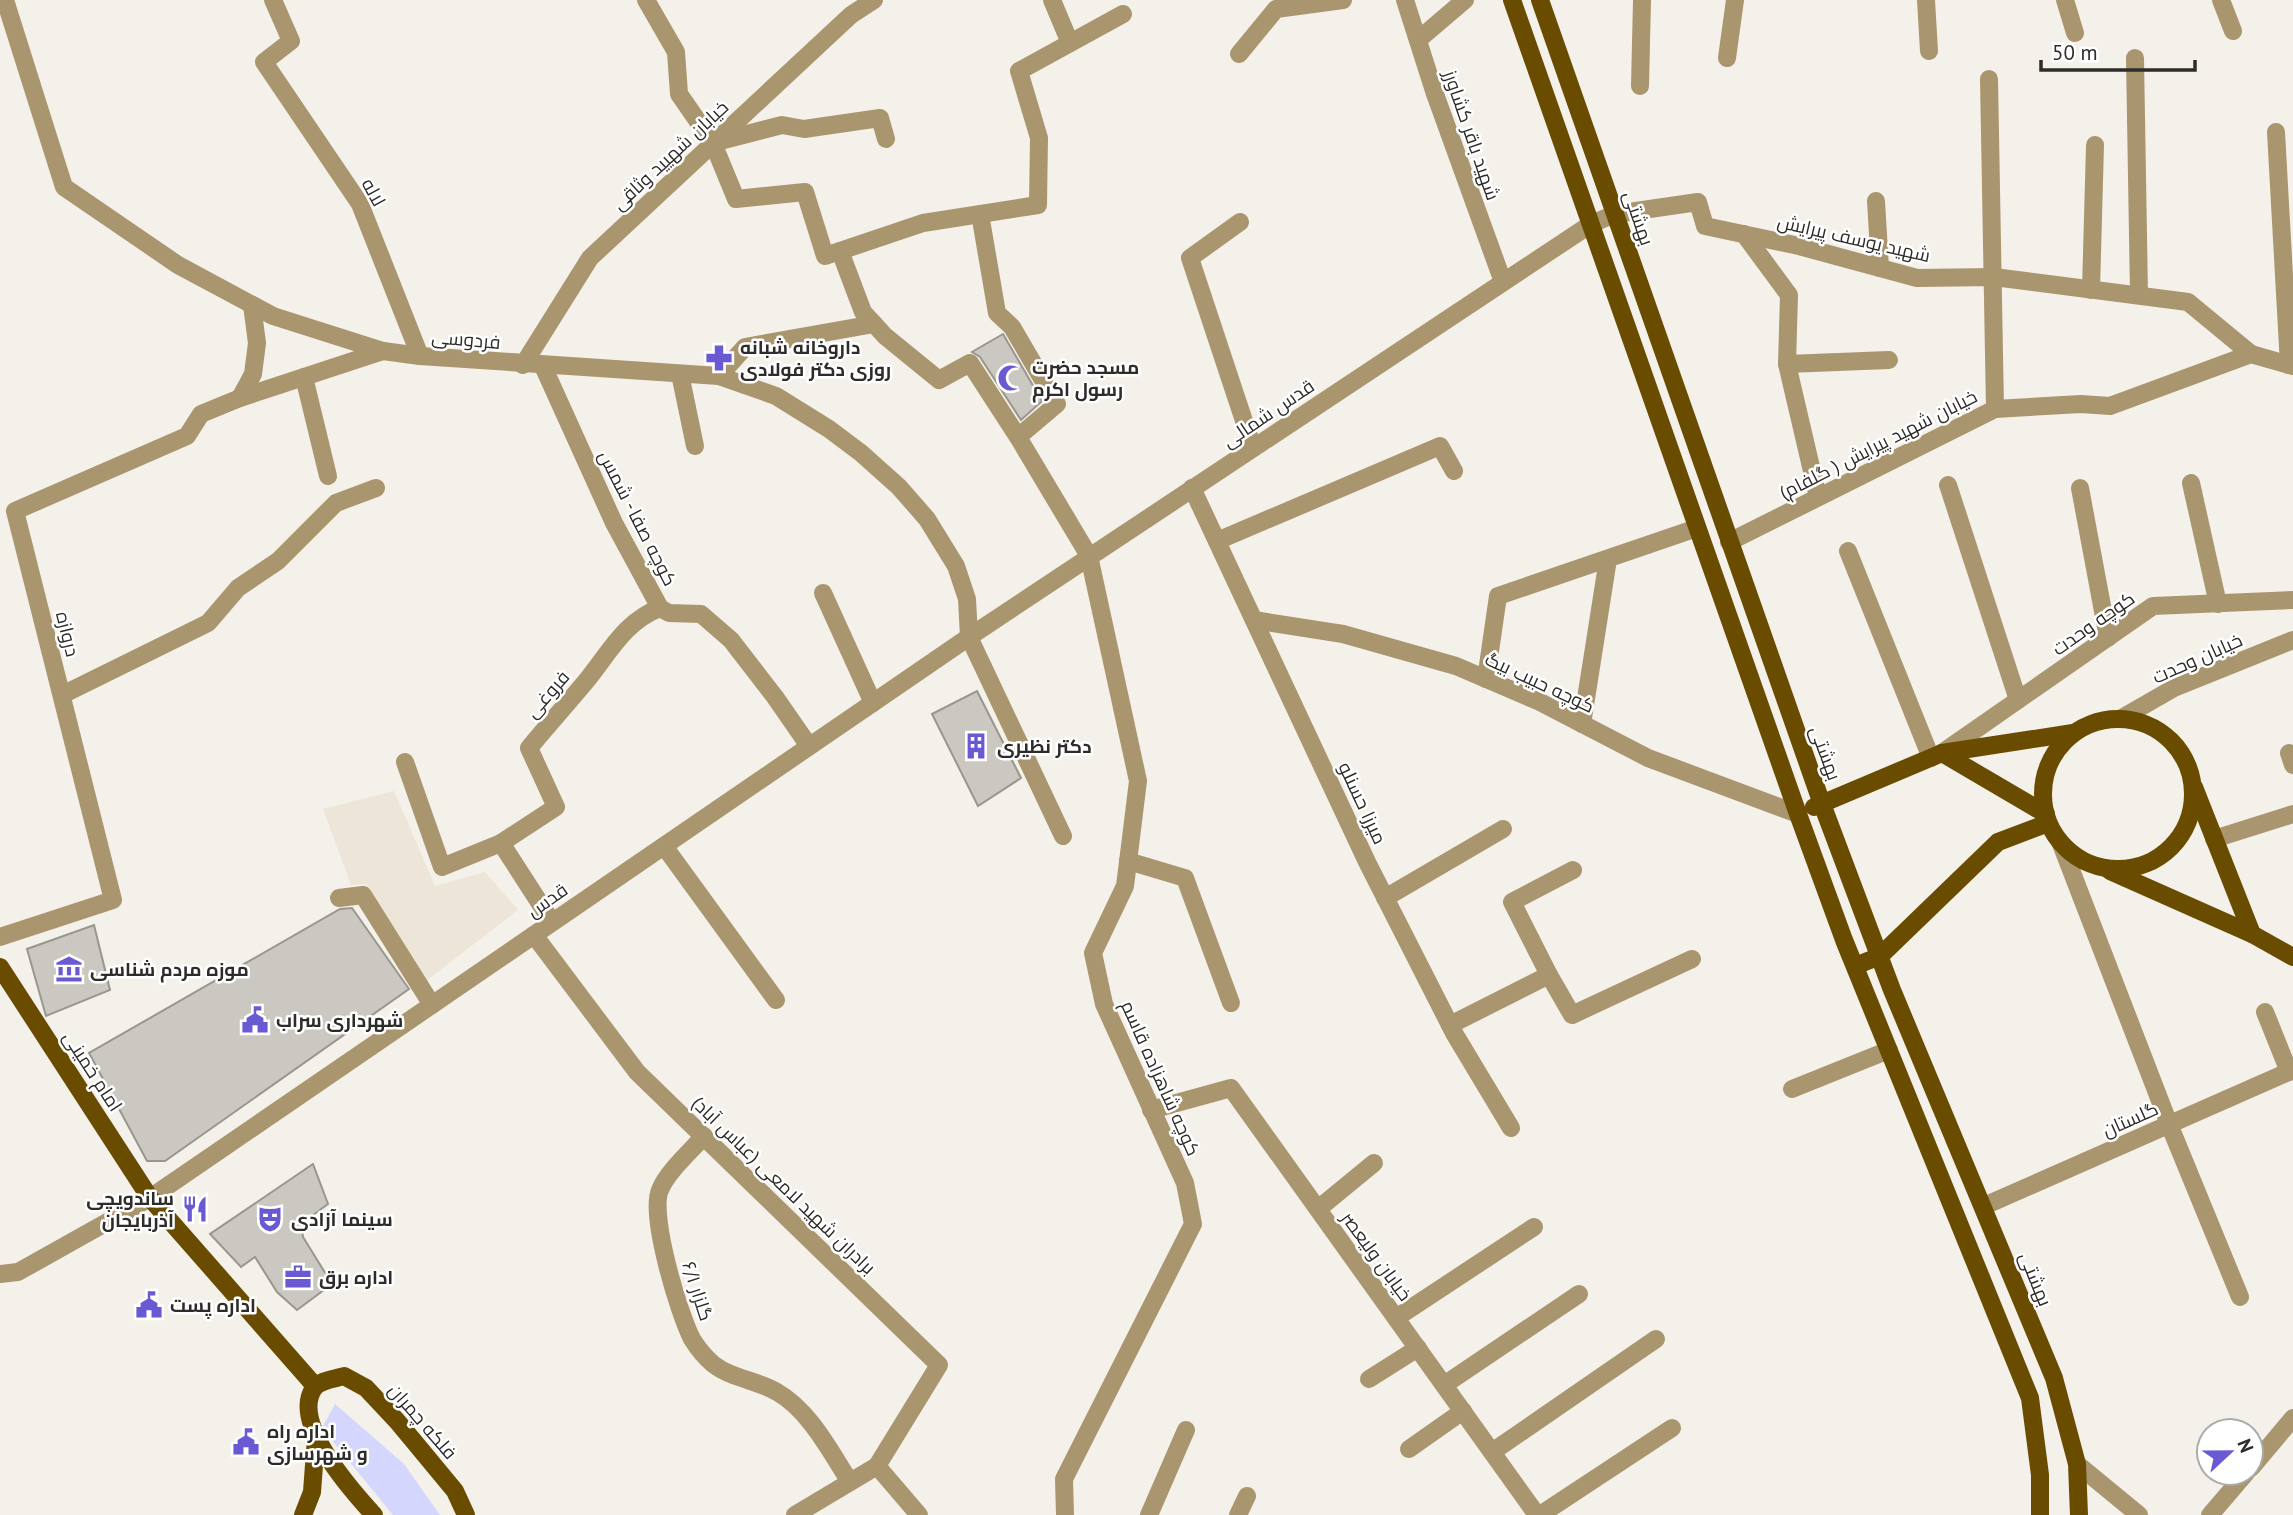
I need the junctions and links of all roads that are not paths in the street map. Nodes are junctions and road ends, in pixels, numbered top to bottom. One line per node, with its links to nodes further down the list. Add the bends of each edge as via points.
1 (5, 0): 43 (street, فردوسی, via 64,187 178,265)
2 (273, 0): 47 (street, لاله, via 291,41 264,62 360,204)
3 (646, 0): 29 (street, via 676,52 679,94)
4 (874, 0): 29 (street, خیابان شهیید وثاقی, via 851,15)
5 (1052, 0): 20 (street)
6 (1343, 0): 22 (street, via 1276,9)
7 (1405, 0): 19 (street, شهید باقر کشاورز)
8 (1465, 0): 19 (street)
9 (1512, 0): 35 (main road)
10 (1540, 0): 33 (main road, بهشتی)
11 (1642, 0): 26 (street)
12 (1735, 0): 23 (street)
13 (1926, 0): 21 (street)
14 (2065, 0): 18 (street)
15 (2221, 0): 17 (street)
16 (1124, 14): 20 (street)
17 (2233, 31)
18 (2075, 33)
19 (1418, 40): 40 (street, شهید باقر کشاورز)
20 (1070, 43): 32 (street, via 1019,71 1039,138 1038,205)
21 (1930, 51)
22 (1239, 54)
23 (1727, 58)
24 (2135, 58): 42 (street)
25 (1989, 79): 39 (street)
26 (1640, 86)
27 (2276, 132): 51 (street)
28 (886, 139): 29 (street, via 880,118 804,129 782,125)
29 (713, 143): 37 (street, via 736,199 805,192 825,256); 50 (street, خیابان شهیید وثاقی, via 590,258)
30 (2095, 145): 41 (street)
31 (1876, 201): 38 (street)
32 (980, 214): 37 (street, via 923,223); 58 (street, via 997,313 1013,327 1057,404)
33 (1615, 214): 35 (street, قدس شمالی); 36 (street, شهید یوسف پیرایش, via 1698,202 1705,226); 71 (main road, بهشتی)
34 (1240, 222): 60 (street, via 1190,258)
35 (1591, 224): 40 (street, قدس شمالی); 69 (main road)
36 (1744, 234): 38 (street, شهید یوسف پیرایش); 49 (street, via 1789,295)
37 (840, 251): 44 (street, via 863,312)
38 (1880, 268): 39 (street, شهید یوسف پیرایش, via 1917,278)
39 (1994, 277): 41 (street, شهید یوسف پیرایش); 57 (street)
40 (1503, 282): 60 (street, قدس شمالی)
41 (2091, 289): 42 (street, شهید یوسف پیرایش)
42 (2139, 295): 46 (street, شهید یوسف پیرایش, via 2188,302)
43 (252, 305): 45 (street, فردوسی); 56 (street, via 257,343 253,374)
44 (874, 324): 54 (street, via 745,347); 58 (street, کوچه شاهزاده قاسم, via 939,380 970,363)
45 (383, 351): 47 (street, فردوسی); 55 (street, دروازه)
46 (2251, 354): 51 (street); 57 (street, خیابان شهید پیرایش ( گلفام), via 2110,405)
47 (420, 356): 50 (street, فردوسی)
48 (1888, 360): 49 (street)
49 (1787, 364): 68 (street)
50 (523, 365): 52 (street, فردوسی)
51 (2291, 365)
52 (543, 366): 53 (street, فردوسی); 78 (street, کوچه صفا - شمس, via 614,523)
53 (680, 374): 54 (street, فردوسی); 59 (street)
54 (719, 376): 80 (street, فردوسی, via 776,396 829,429 899,487 927,519 956,566 967,599)
55 (304, 377): 56 (street, دروازه); 62 (street)
56 (240, 398): 84 (street, دروازه, via 201,414 187,436 15,511)
57 (1995, 409): 68 (street, خیابان شهید پیرایش ( گلفام))
58 (1018, 437): 73 (street, کوچه شاهزاده قاسم)
59 (695, 446)
60 (1253, 448): 66 (street, قدس شمالی)
61 (1454, 471): 70 (street, via 1440,446)
62 (328, 476)
63 (2192, 482): 77 (street)
64 (1948, 485): 85 (street)
65 (376, 488): 84 (street, via 336,503 278,561 238,588 208,623)
66 (1192, 488): 70 (street, میرزا حسنلو); 73 (street, قدس شمالی)
67 (2080, 488): 81 (street)
68 (1818, 497): 71 (street, خیابان شهید پیرایش ( گلفام))
69 (1697, 528): 74 (street); 95 (main road)
70 (1217, 541): 79 (street, میرزا حسنلو)
71 (1729, 542): 94 (main road, بهشتی)
72 (1848, 551): 91 (street)
73 (1089, 556): 80 (street, قدس شمالی); 104 (street, کوچه شاهزاده قاسم, via 1138,781)
74 (1608, 559): 83 (street, via 1498,596); 88 (street)
75 (823, 593): 86 (street)
76 (2293, 600): 77 (street, کوچه وحدت)
77 (2218, 604): 81 (street, کوچه وحدت, via 2153,606)
78 (660, 608): 90 (street, کوچه صفا - شمس, via 669,613 701,614 731,640); 101 (street, فروغی, via 642,615 612,646 528,748 556,807)
79 (1254, 620): 83 (street, کوچه حبیب بیگ, via 1343,634); 108 (street, میرزا حسنلو)
80 (968, 637): 86 (street, قدس); 99 (street)
81 (2108, 638): 85 (street, کوچه وحدت)
82 (2293, 640): 87 (street, خیابان وحدت, via 2174,688)
83 (1486, 679): 88 (street, کوچه حبیب بیگ)
84 (62, 695): 112 (street, دروازه, via 113,900)
85 (2018, 700): 91 (street, کوچه وحدت)
86 (873, 703): 90 (street, قدس)
87 (2120, 719): 89 (main road, via 2096,722); 93 (main road, via 2144,724 2166,737 2182,755)
88 (1583, 724): 95 (street, کوچه حبیب بیگ, via 1648,758)
89 (2073, 733): 91 (main road); 97 (main road, via 2056,751 2045,774)
90 (809, 746): 103 (street, قدس)
91 (1936, 756): 94 (main road); 97 (main road)
92 (405, 762): 101 (street, فروغی, via 442,867)
93 (2191, 778): 100 (main road); 105 (main road, via 2192,803 2186,827 2172,847 2129,869)
94 (1822, 804): 95 (main road); 113 (main road, بهشتی)
95 (1798, 814): 116 (main road)
96 (2293, 814): 100 (street)
97 (2047, 818): 102 (main road); 113 (main road, via 1998,842)
98 (1503, 829): 108 (street)
99 (1063, 836)
100 (2214, 839): 110 (main road)
101 (501, 843): 109 (street)
102 (2061, 844): 105 (main road, via 2080,860); 128 (street)
103 (664, 846): 109 (street, قدس); 119 (street)
104 (1128, 861): 120 (street, via 1185,878); 127 (street, کوچه شاهزاده قاسم, via 1125,886 1093,953 1104,1004)
105 (2104, 869): 110 (main road)
106 (1573, 870): 118 (street, via 1512,902)
107 (339, 898): 121 (street, via 363,895)
108 (1385, 898): 123 (street, میرزا حسنلو)
109 (552, 922): 111 (street, قدس)
110 (2252, 934): 114 (main road)
111 (534, 935): 121 (street, قدس); 130 (street, برادران شهید لامعی (عباس آباد), via 637,1072)
112 (0, 937)
113 (1880, 956): 116 (main road); 133 (main road, بهشتی)
114 (2293, 957)
115 (1692, 959): 118 (street, via 1572,1015)
116 (1855, 966): 124 (main road)
117 (0, 967): 132 (main road, امام خمینی)
118 (1549, 975): 123 (street)
119 (776, 1000)
120 (1231, 1003)
121 (432, 1005): 132 (street, قدس)
122 (2265, 1012): 125 (street)
123 (1450, 1025): 129 (street, میرزا حسنلو)
124 (1889, 1050): 126 (street); 169 (main road, via 2030,1398)
125 (2291, 1071): 128 (street, گلستان)
126 (1792, 1089)
127 (1151, 1110): 134 (street, خیابان ولیعصر, via 1231,1088); 165 (street, کوچه شاهزاده قاسم, via 1185,1183 1193,1224 1064,1479)
128 (2169, 1124): 133 (street, گلستان); 138 (street)
129 (1511, 1128)
130 (704, 1136): 154 (street, برادران شهید لامعی (عباس آباد), via 939,1365); 155 (street, گلزار ۶/۱, via 664,1182 656,1203 667,1269 693,1340 713,1364 793,1402)
131 (1374, 1163): 134 (street)
132 (150, 1198): 136 (street, قدس, via 18,1272); 144 (main road, امام خمینی)
133 (1984, 1206): 153 (main road, بهشتی, via 2054,1378)
134 (1318, 1209): 139 (street, خیابان ولیعصر)
135 (1534, 1227): 139 (street)
136 (0, 1274)
137 (1579, 1294): 143 (street)
138 (2241, 1297)
139 (1396, 1318): 141 (street, خیابان ولیعصر)
140 (1656, 1339): 151 (street)
141 (1418, 1349): 142 (street); 143 (street, خیابان ولیعصر)
142 (1369, 1380)
143 (1444, 1385): 145 (street, خیابان ولیعصر)
144 (315, 1386): 149 (main road, via 309,1399); 157 (main road, فلکه چمران, via 344,1376 366,1388)
145 (1463, 1410): 150 (street); 151 (street, خیابان ولیعصر)
146 (2293, 1419): 152 (street)
147 (1672, 1428): 168 (street)
148 (1186, 1430): 166 (street)
149 (316, 1438): 159 (main road, via 312,1492); 160 (main road)
150 (1409, 1449)
151 (1492, 1452): 168 (street, خیابان ولیعصر)
152 (2265, 1452)
153 (2077, 1464): 170 (main road, بهشتی); 171 (street)
154 (877, 1466): 155 (street); 164 (street)
155 (850, 1482): 163 (street)
156 (2234, 1487): 172 (street)
157 (455, 1491): 161 (main road, فلکه چمران); 162 (main road)
158 (1247, 1496): 167 (street)
159 (303, 1515)
160 (374, 1515)
161 (466, 1515)
162 (473, 1515)
163 (795, 1515)
164 (919, 1515)
165 (1065, 1515)
166 (1149, 1515)
167 (1238, 1515)
168 (1539, 1515)
169 (2040, 1515)
170 (2079, 1515)
171 (2139, 1515)
172 (2210, 1515)

